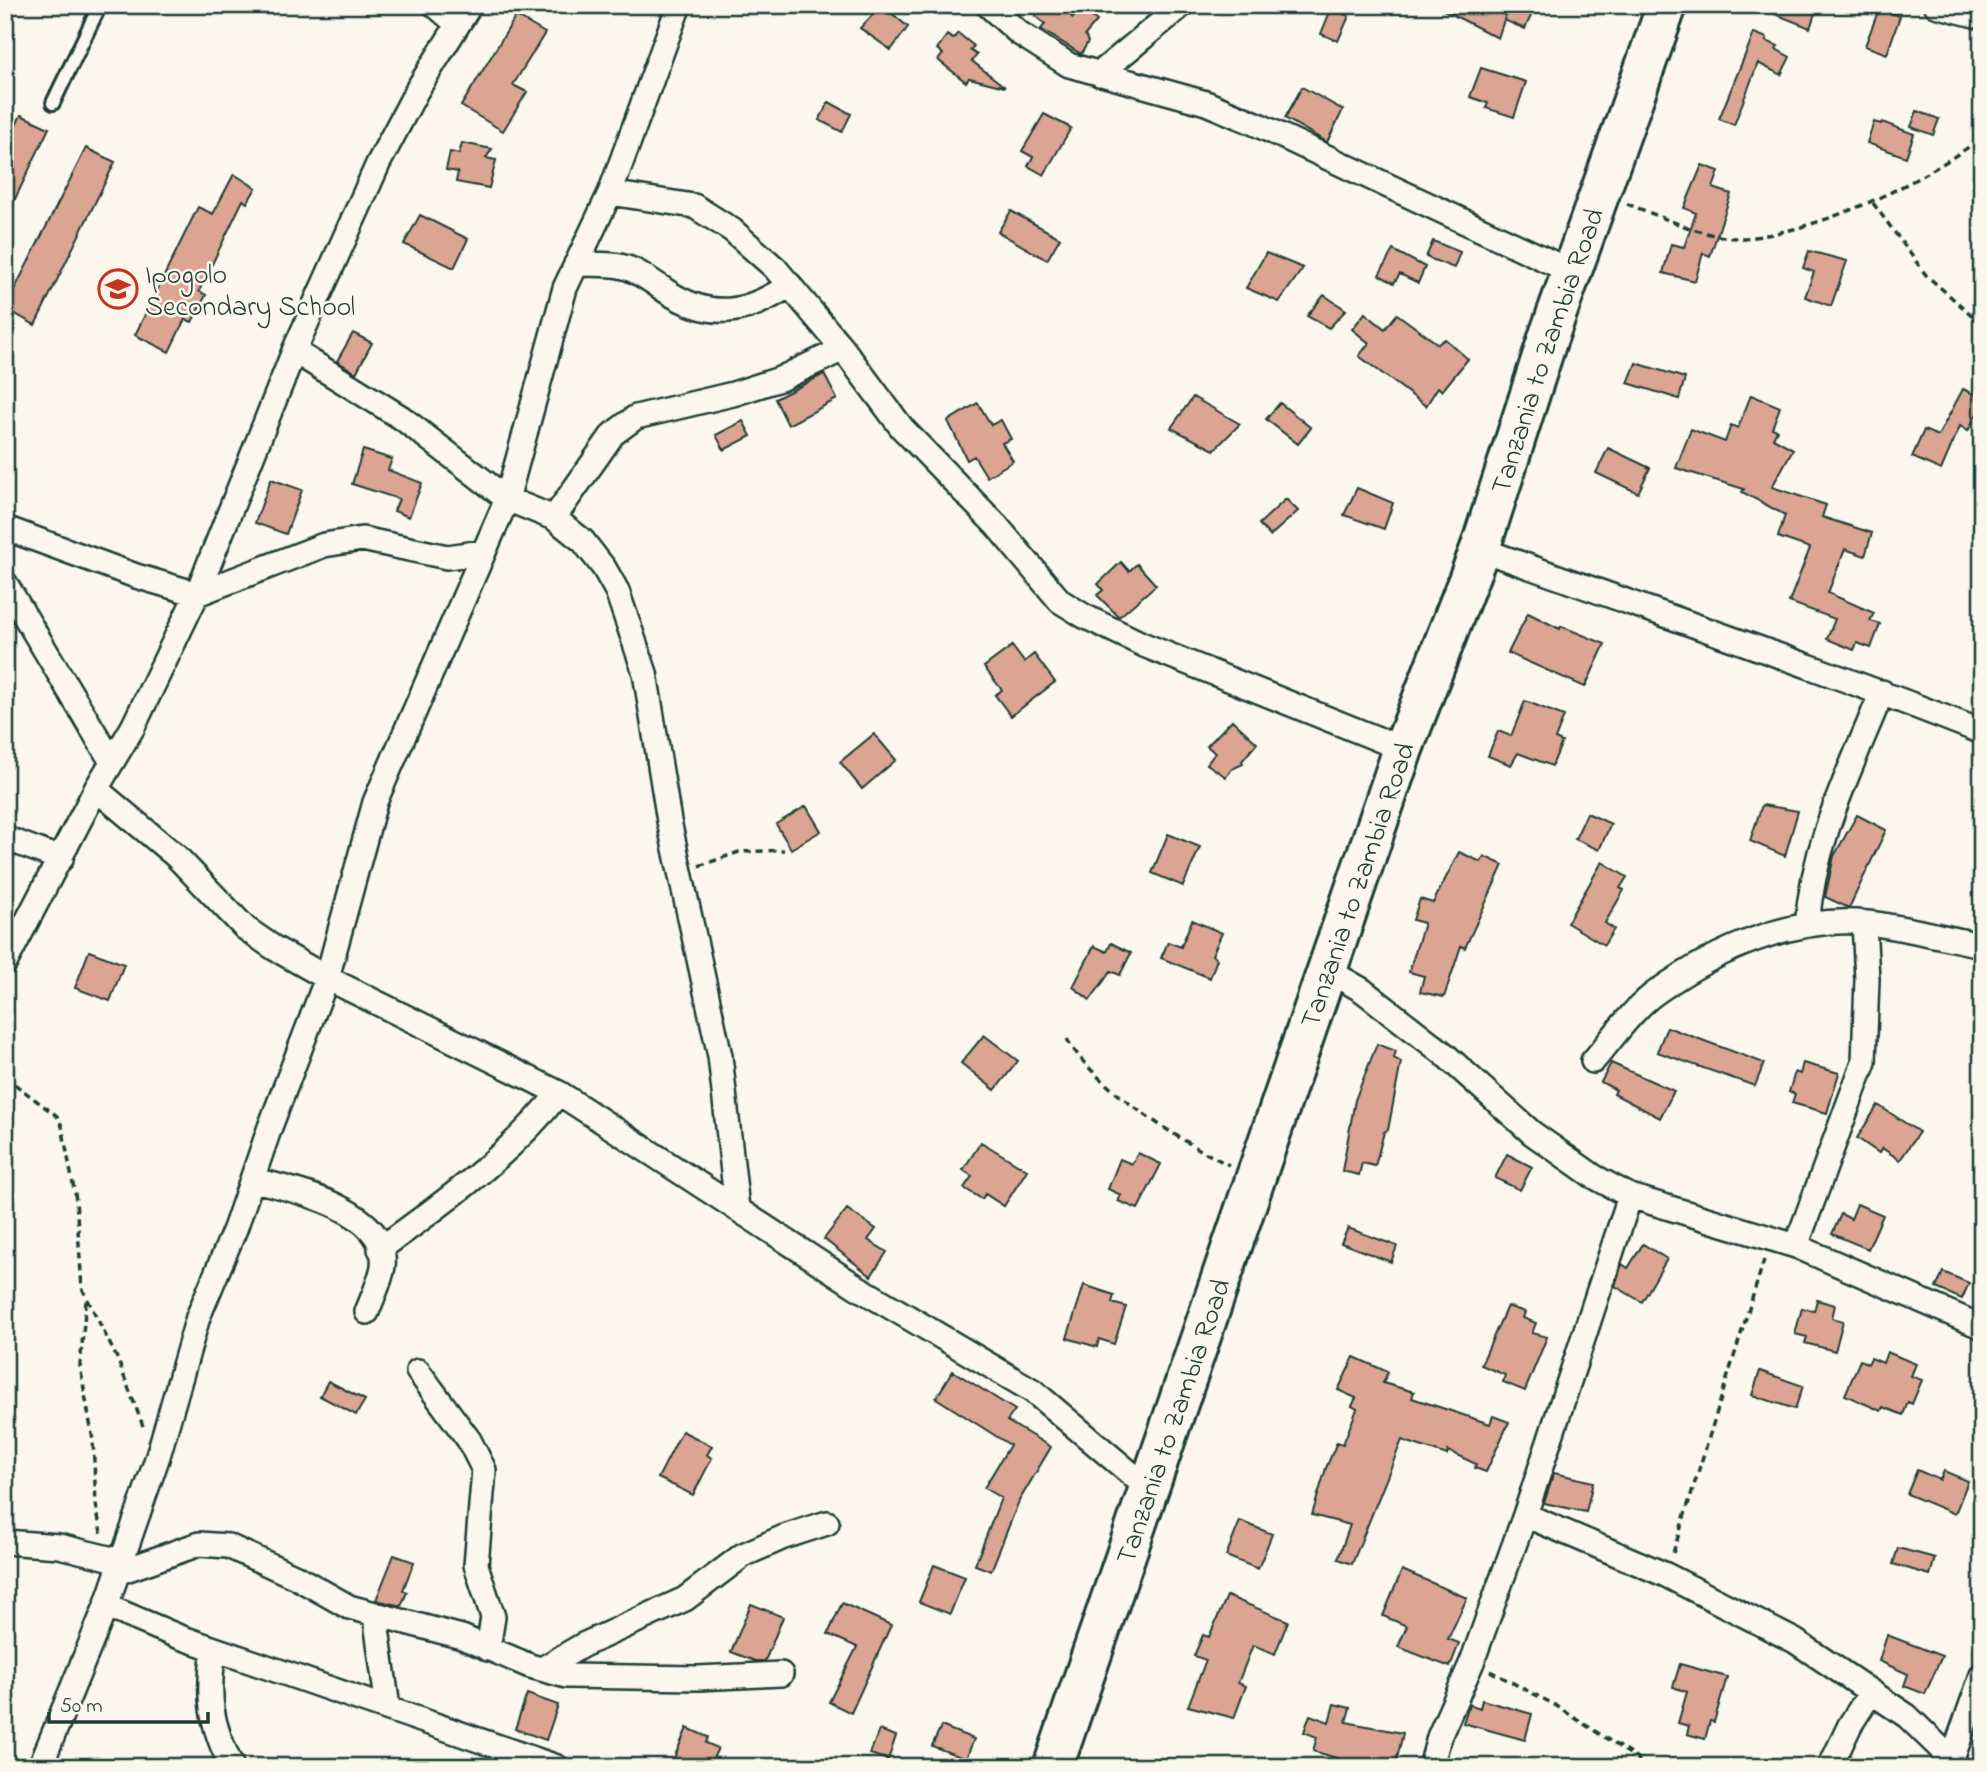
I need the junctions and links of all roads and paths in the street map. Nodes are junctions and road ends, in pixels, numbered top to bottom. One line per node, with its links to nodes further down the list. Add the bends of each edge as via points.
1 (100, 5): 11 (lane)
2 (435, 5): 8 (street)
3 (679, 5): 13 (street)
4 (988, 5): 10 (street, via 1019,33 1069,65)
5 (1182, 5): 10 (street)
6 (1667, 5): 14 (highway, Tanzania to Zambia Road)
7 (1936, 5): 9 (street)
8 (464, 15): 21 (street, via 378,164)
9 (1982, 17)
10 (1099, 74): 17 (street, via 1206,103 1254,123)
11 (53, 103)
12 (1982, 138): 15 (path)
13 (610, 193): 16 (street); 18 (street, via 694,206 732,230)
14 (1599, 194): 15 (path, via 1735,238 1774,234); 17 (highway, Tanzania to Zambia Road)
15 (1872, 203): 19 (path, via 1926,275)
16 (576, 264): 18 (street, via 624,267 694,308 711,311 766,300); 22 (street, via 543,361)
17 (1572, 272): 25 (highway, Tanzania to Zambia Road)
18 (790, 285): 20 (street)
19 (1982, 324)
20 (844, 349): 23 (street, via 780,379 636,417 613,435); 31 (street, via 902,428 997,526 1060,601 1144,645)
21 (294, 351): 22 (street, via 402,418); 28 (street)
22 (507, 499): 23 (street); 26 (street)
23 (554, 518): 37 (street, via 583,541 623,604 645,673)
24 (5, 528): 28 (street)
25 (1480, 549): 29 (street); 31 (highway, Tanzania to Zambia Road)
26 (483, 552): 28 (street, via 447,557 362,539 324,545); 43 (street, via 375,802)
27 (5, 583): 32 (street)
28 (197, 594): 32 (street)
29 (1882, 692): 30 (street); 39 (street, via 1826,828 1813,871)
30 (1982, 732)
31 (1404, 749): 42 (highway, Tanzania to Zambia Road)
32 (112, 762): 33 (street)
33 (96, 789): 36 (street); 43 (street, via 177,857 245,928)
34 (5, 838): 36 (street)
35 (784, 850): 37 (path, via 739,852)
36 (61, 859): 41 (street)
37 (681, 872): 51 (street, via 720,1056)
38 (1864, 923): 39 (street); 40 (street); 53 (street, via 1864,1062)
39 (1807, 925): 45 (street, via 1748,942 1656,992)
40 (1982, 945)
41 (5, 963)
42 (1327, 970): 48 (highway, Tanzania to Zambia Road); 50 (street, via 1362,990 1443,1053 1532,1133 1592,1176)
43 (327, 978): 47 (street); 49 (street)
44 (1067, 1039): 48 (path, via 1080,1061 1103,1082 1200,1151)
45 (1592, 1061)
46 (5, 1077): 55 (path, via 57,1116 62,1126 74,1187)
47 (559, 1093): 51 (street); 54 (street, via 507,1151)
48 (1255, 1179): 60 (highway, Tanzania to Zambia Road)
49 (254, 1180): 54 (street, via 323,1197 374,1235); 59 (street, via 198,1317)
50 (1630, 1196): 52 (street); 61 (street)
51 (737, 1208): 60 (street, via 857,1287 1033,1391)
52 (1770, 1240): 53 (street); 65 (path)
53 (1796, 1247): 57 (street)
54 (380, 1249): 56 (street, via 383,1265)
55 (86, 1299): 59 (path, via 117,1358); 64 (path, via 80,1366 91,1419 96,1504)
56 (367, 1312)
57 (1982, 1327)
58 (418, 1371): 69 (street, via 469,1440 484,1470 476,1565 493,1617)
59 (158, 1456): 64 (street)
60 (1150, 1490): 80 (highway, Tanzania to Zambia Road)
61 (1525, 1515): 65 (street); 70 (street)
62 (827, 1523): 71 (street, via 743,1555 685,1599 583,1645)
63 (5, 1542): 64 (street, via 60,1546)
64 (114, 1564): 66 (street); 67 (street, via 199,1544 228,1546 349,1607)
65 (1666, 1575): 74 (street, via 1795,1641)
66 (106, 1606): 68 (street); 77 (street)
67 (375, 1615): 69 (street, via 462,1637); 75 (street)
68 (214, 1648): 75 (street); 78 (street, via 211,1718)
69 (488, 1649): 71 (street)
70 (1472, 1662): 81 (street); 82 (path, via 1555,1705)
71 (542, 1669): 72 (street, via 592,1678)
72 (780, 1674)
73 (1982, 1675): 76 (street)
74 (1871, 1692): 76 (street, via 1907,1716); 83 (street)
75 (388, 1708): 79 (street)
76 (1952, 1764)
77 (40, 1767)
78 (232, 1767)
79 (557, 1767)
80 (1053, 1767)
81 (1431, 1767)
82 (1650, 1767)
83 (1830, 1767)

